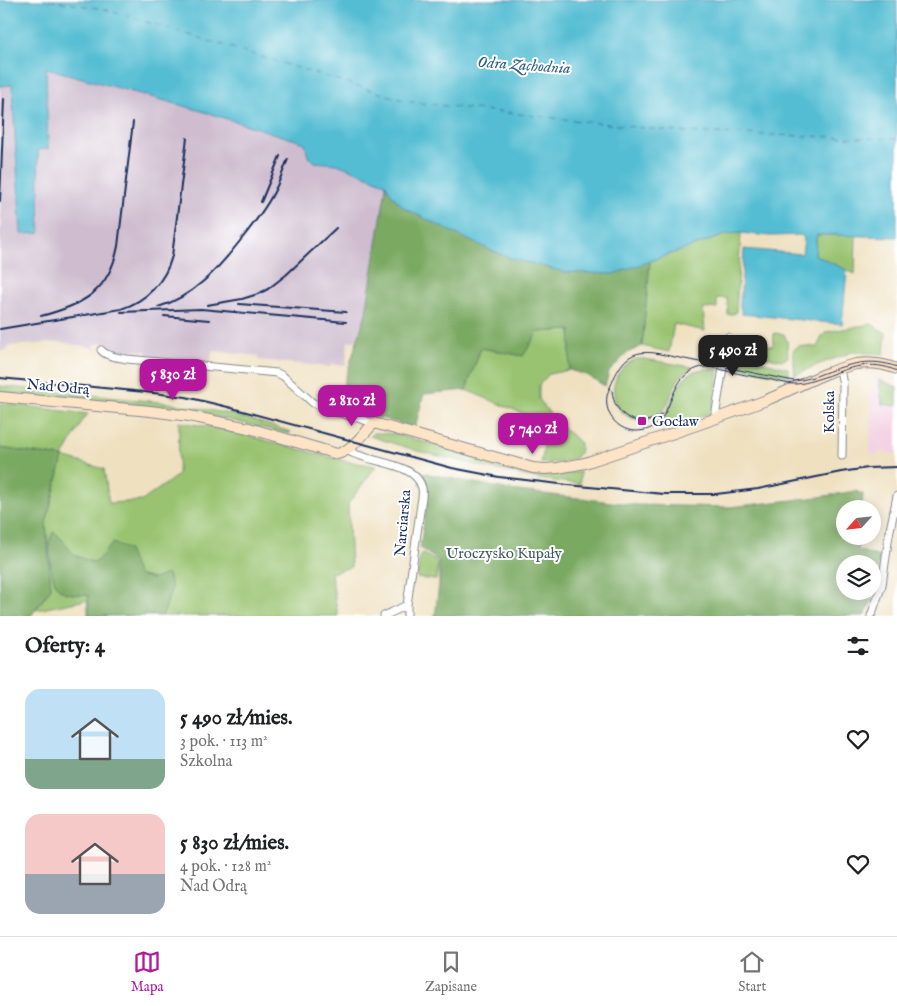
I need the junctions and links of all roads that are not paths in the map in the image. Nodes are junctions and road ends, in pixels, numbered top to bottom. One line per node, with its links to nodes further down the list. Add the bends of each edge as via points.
1 (728, 337): 6 (street, via 716,411)
2 (101, 350): 7 (street, via 107,355 127,359 277,373 313,403)
3 (840, 369): 4 (street, via 867,363); 6 (street); 9 (street, Kolska, via 843,385)
4 (897, 369)
5 (0, 396): 8 (street, Nad Odrą, via 189,416 255,430 334,453)
6 (718, 418): 7 (street, via 585,463 549,469 524,466)
7 (374, 423): 8 (street)
8 (347, 450): 11 (street, Narciarska, via 405,469 422,489)
9 (842, 456)
10 (897, 496): 14 (street, via 882,585)
11 (406, 605): 12 (street); 13 (street, Narciarska)
12 (384, 616)
13 (407, 616)
14 (871, 616)

